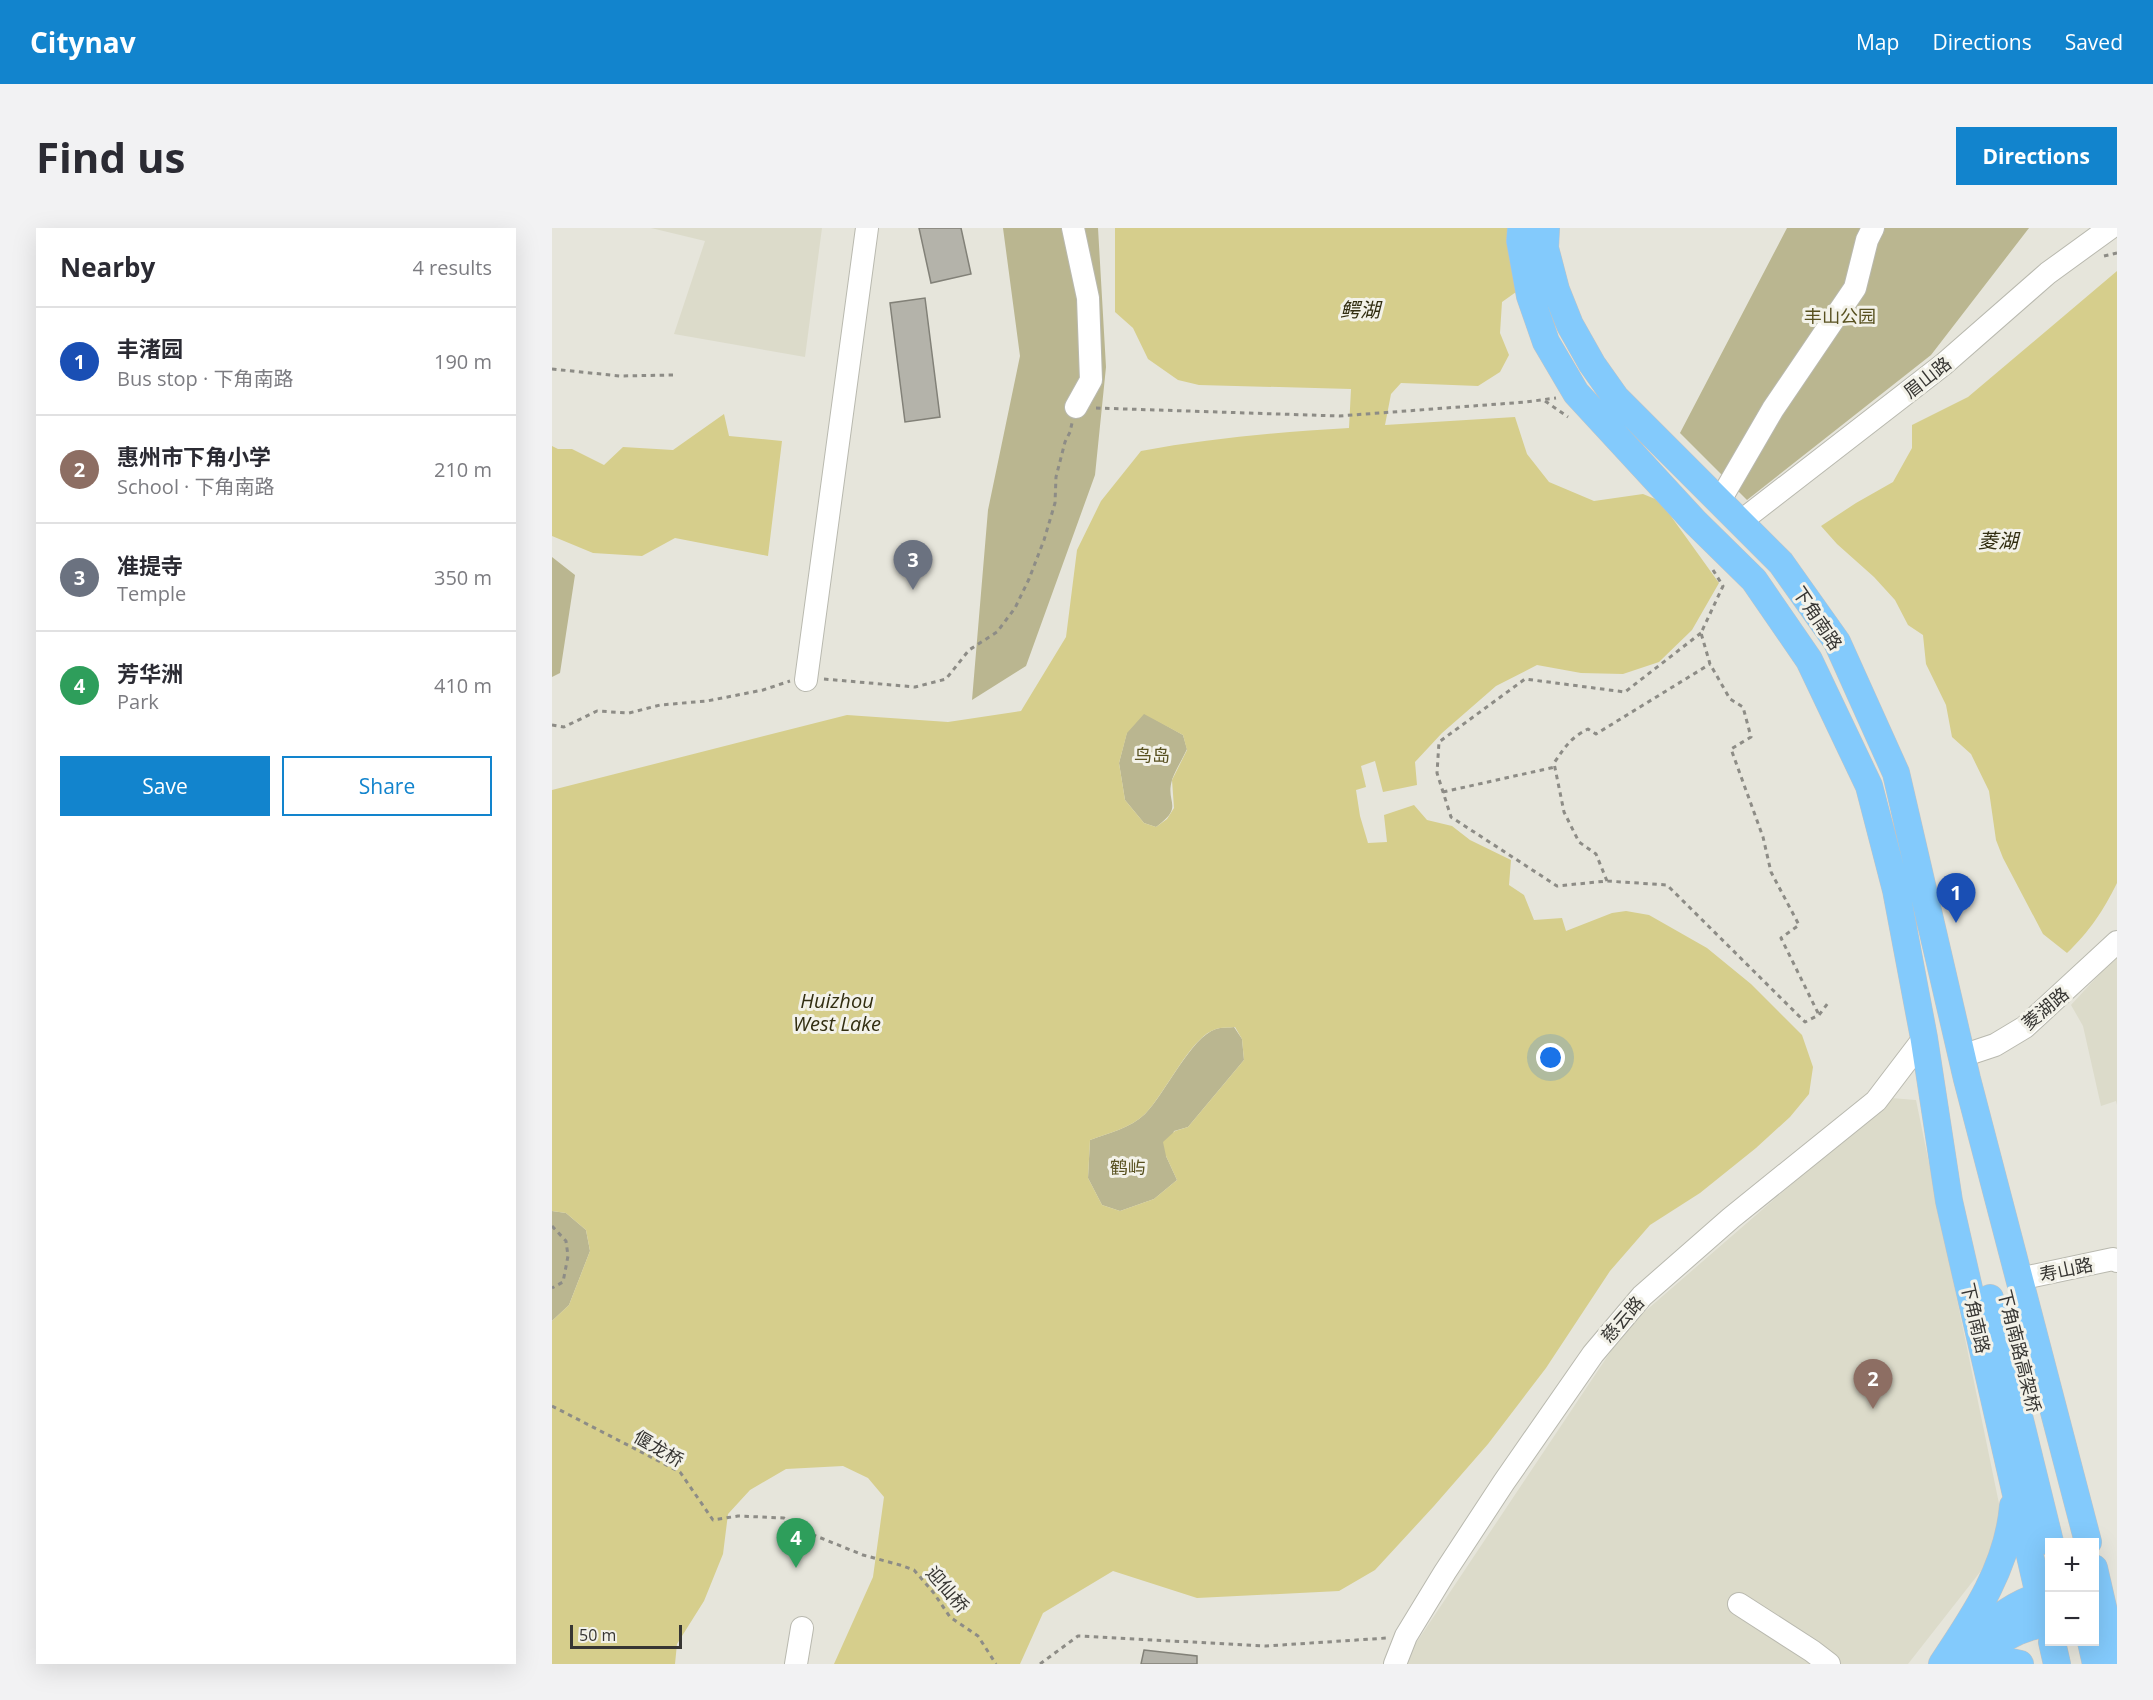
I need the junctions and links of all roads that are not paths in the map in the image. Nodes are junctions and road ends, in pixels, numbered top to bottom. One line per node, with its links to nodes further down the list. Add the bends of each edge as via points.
1 (867, 228): 10 (street)
2 (1073, 228): 7 (street, via 1088,298 1091,380)
3 (1521, 228): 12 (main road, 下角南路, via 1530,296 1573,405 1754,580 1809,660 1869,786 1896,890)
4 (1546, 228): 8 (main road, 下角南路, via 1545,248 1556,290 1592,364 1616,398)
5 (1873, 228): 8 (street, via 1855,288 1773,409)
6 (2110, 228): 9 (street, 眉山路, via 2048,273 1944,364)
7 (1076, 407)
8 (1719, 502): 9 (main road, 下角南路)
9 (1740, 522): 13 (main road, 下角南路, via 1781,563 1837,642 1896,773)
10 (806, 680)
11 (2117, 942): 13 (street, 菱湖路, via 2025,1027)
12 (1924, 1038): 14 (main road, 下角南路); 17 (main road, 下角南路, via 1949,1201); 30 (street, 慈云路, via 1876,1101 1642,1296 1593,1354 1511,1472 1406,1636)
13 (1965, 1067): 14 (main road, 下角南路); 16 (main road, 下角南路)
14 (1965, 1163): 18 (main road, 下角南路高架桥); 19 (main road, 下角南路高架桥)
15 (2115, 1260): 16 (street, 寿山路)
16 (2019, 1279): 20 (main road, 下角南路)
17 (2014, 1487): 22 (main road, 下角南路); 32 (main road, via 2010,1532 1997,1574)
18 (2049, 1538)
19 (2066, 1538)
20 (2087, 1538)
21 (2100, 1588): 39 (main road)
22 (2044, 1595): 32 (main road, via 2014,1607)
23 (1739, 1604): 31 (street)
24 (802, 1629): 29 (street)
25 (2045, 1629): 33 (main road, via 2028,1628 2001,1641)
26 (2053, 1646): 36 (main road, 下角南路)
27 (2075, 1646): 37 (main road)
28 (2092, 1646): 38 (main road)
29 (796, 1664)
30 (1395, 1664)
31 (1829, 1664)
32 (1944, 1664)
33 (1972, 1664)
34 (1983, 1664): 35 (main road, via 2006,1660)
35 (2020, 1664)
36 (2057, 1664)
37 (2079, 1664)
38 (2096, 1664)
39 (2116, 1664)

